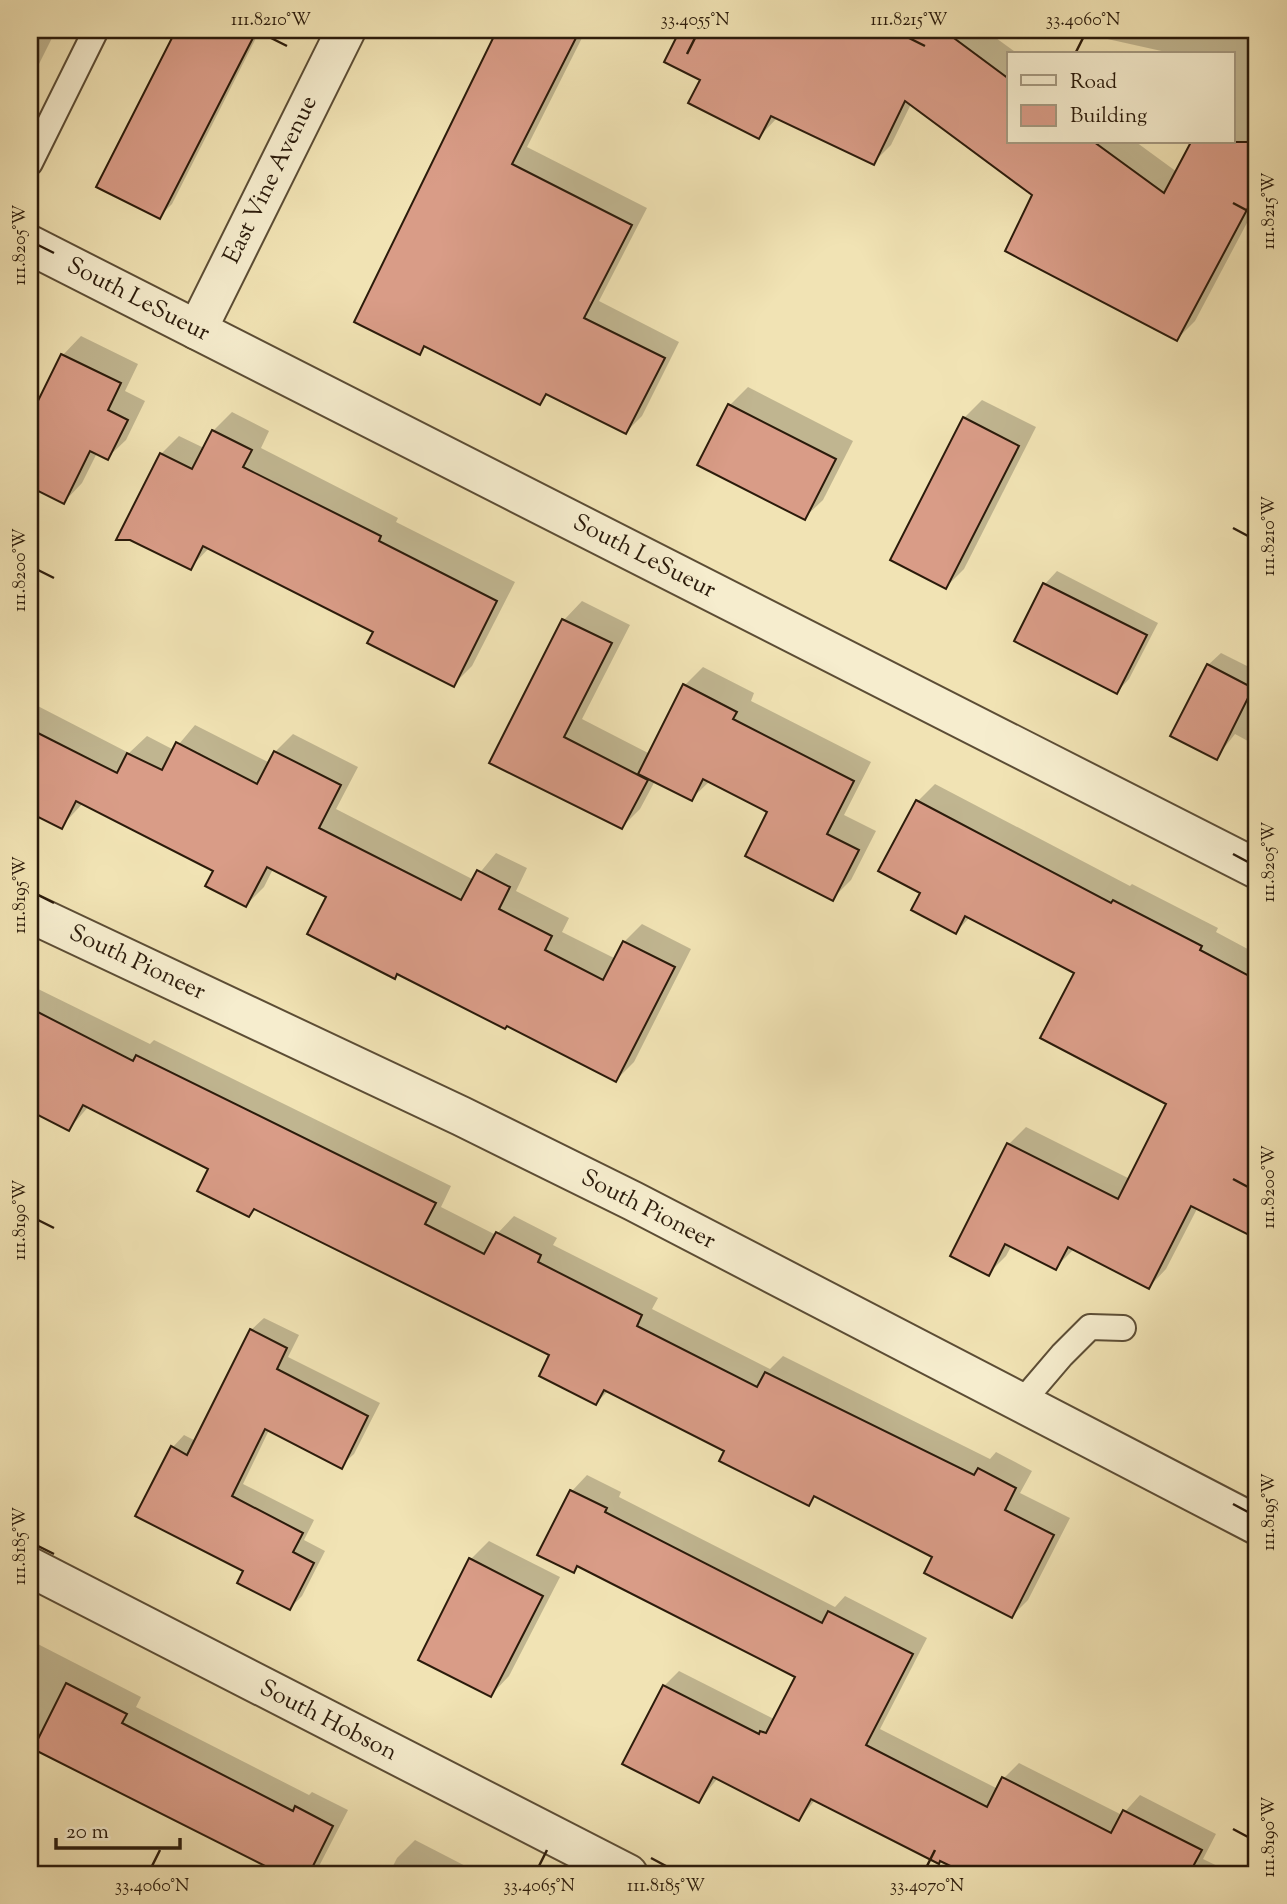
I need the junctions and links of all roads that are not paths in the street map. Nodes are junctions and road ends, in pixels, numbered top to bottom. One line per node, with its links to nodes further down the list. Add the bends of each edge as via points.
1 (96, 30): 3 (lane)
2 (346, 30): 5 (street, East Vine Avenue)
3 (30, 163)
4 (30, 245): 5 (street, South LeSueur)
5 (197, 330): 6 (street, South LeSueur)
6 (1257, 869)
7 (30, 912): 9 (street, South Pioneer, via 559,1164)
8 (1123, 1328): 9 (lane, via 1090,1327)
9 (1021, 1403): 10 (street, South Pioneer)
10 (1257, 1525)
11 (30, 1567): 12 (street, South Hobson)
12 (628, 1874)

